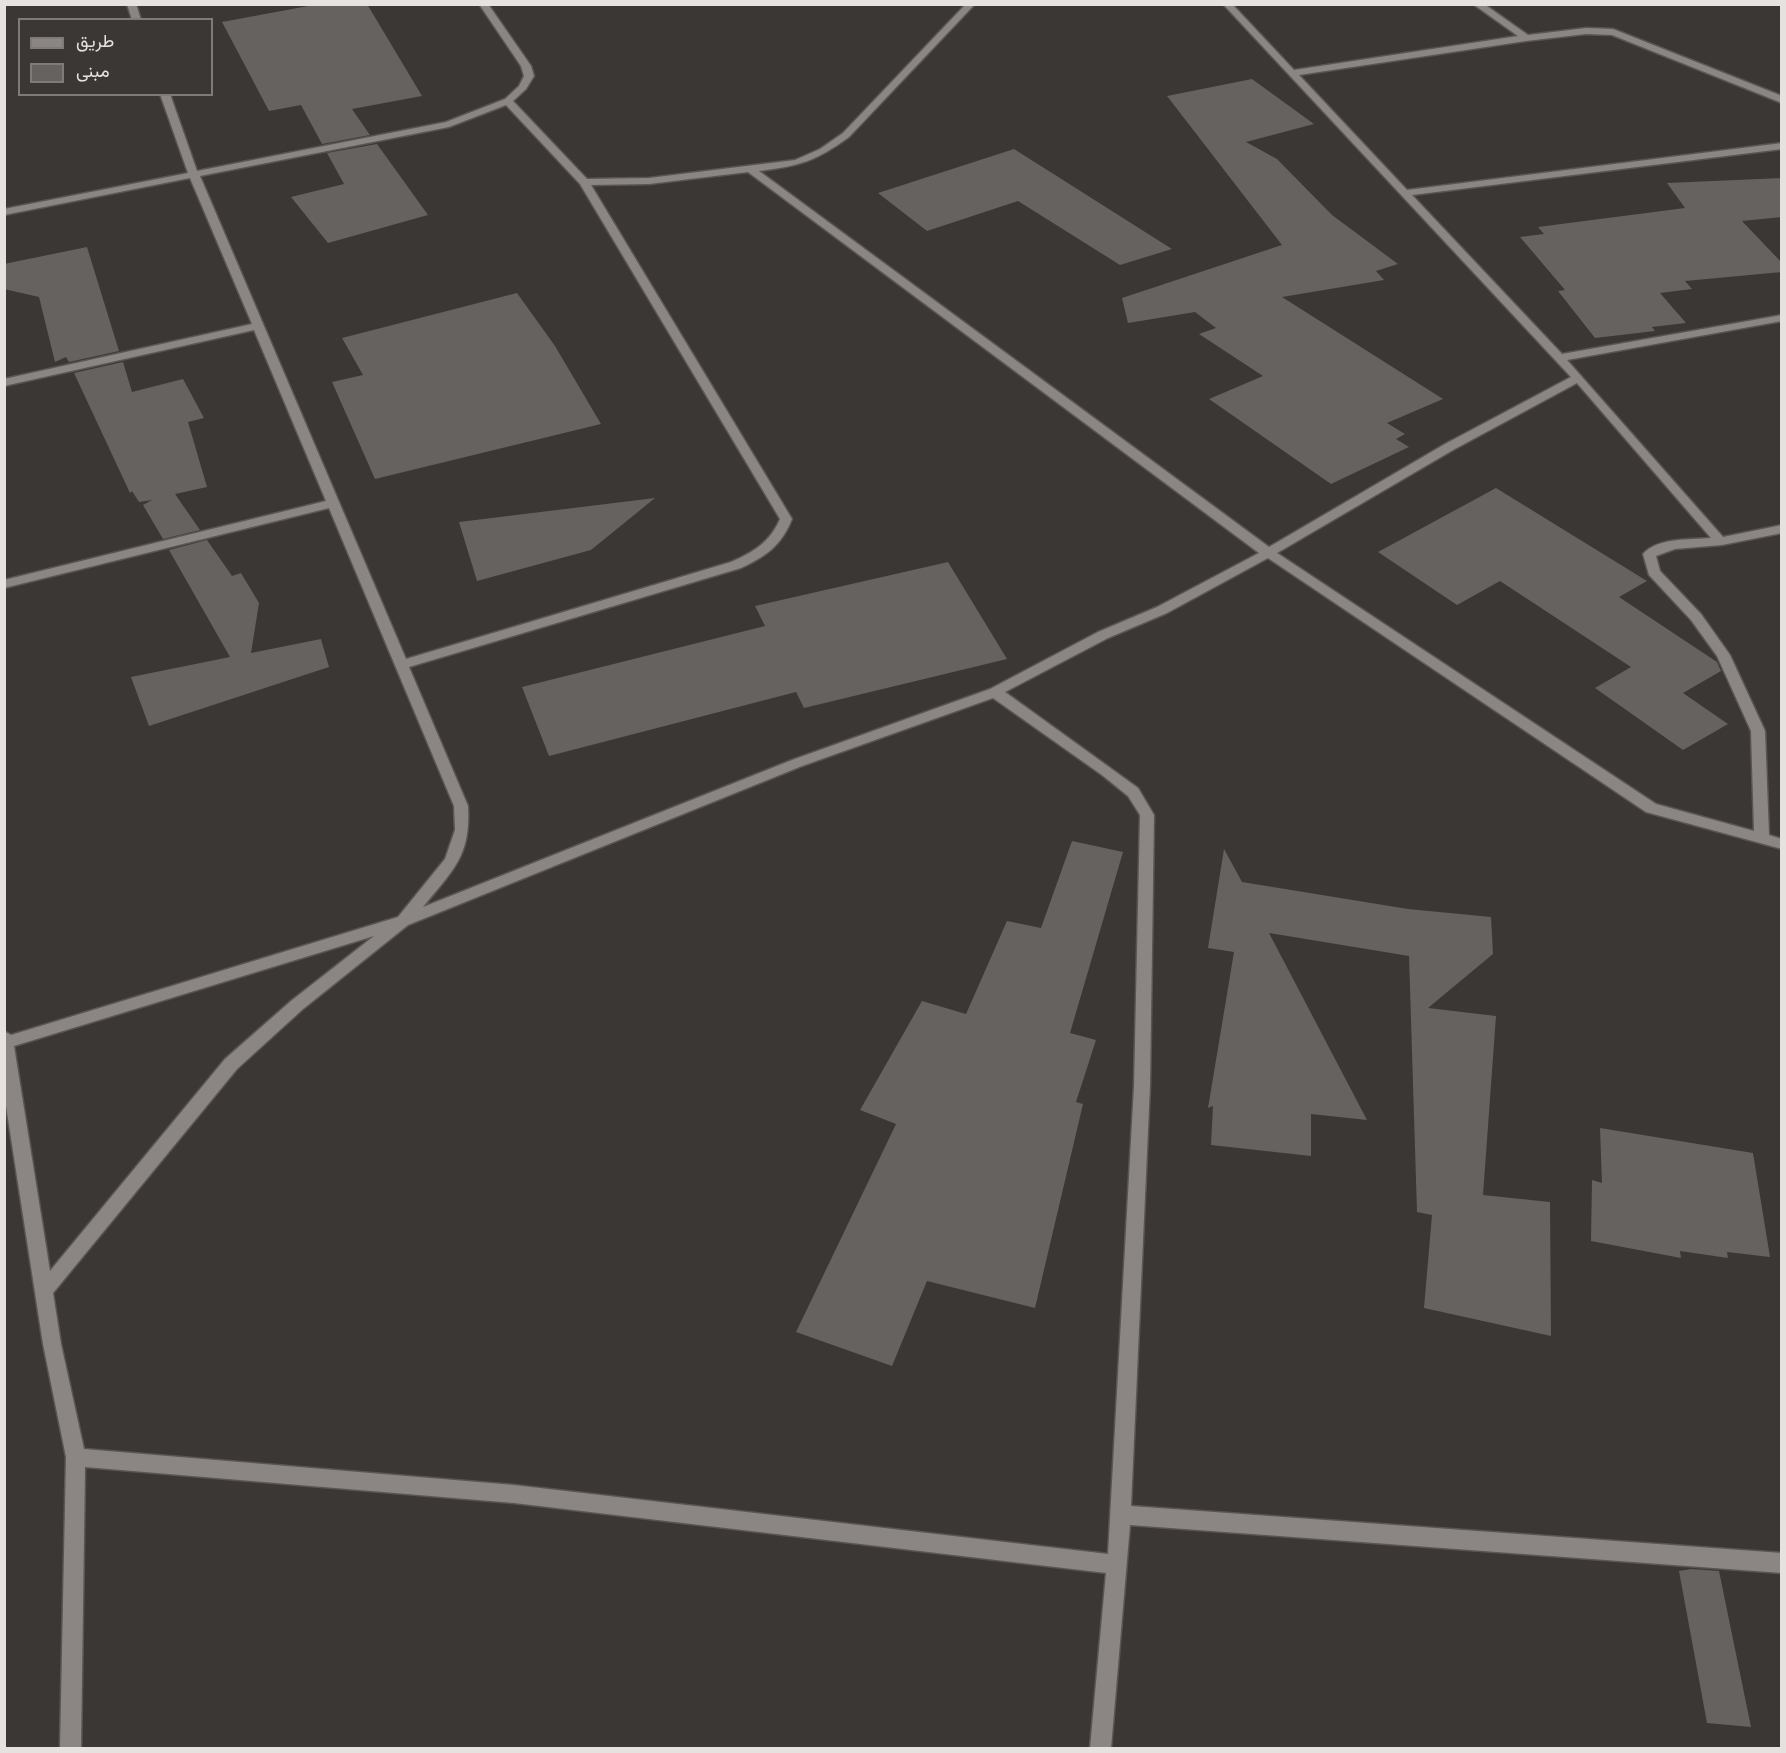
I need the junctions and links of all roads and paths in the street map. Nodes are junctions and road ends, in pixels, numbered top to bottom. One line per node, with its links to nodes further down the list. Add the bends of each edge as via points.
1 (483, 4): 9 (street, via 529,76)
2 (971, 4): 11 (street, via 846,135 825,151 797,163)
3 (1227, 4): 6 (street)
4 (1477, 4): 5 (street)
5 (1526, 38): 6 (street); 8 (street, via 1613,32)
6 (1293, 73): 14 (street)
7 (166, 96): 12 (street)
8 (1782, 100)
9 (508, 101): 12 (street, via 449,124); 13 (street)
10 (1782, 146): 14 (street)
11 (752, 170): 13 (street, via 649,181); 24 (street)
12 (194, 175): 15 (street); 17 (street)
13 (584, 182): 26 (street, via 786,519 780,536 766,552 736,565)
14 (1406, 193): 18 (street)
15 (4, 212)
16 (1782, 318): 18 (street)
17 (258, 326): 20 (street); 21 (street)
18 (1558, 358): 19 (street)
19 (1578, 378): 23 (street); 24 (street, via 1449,447)
20 (4, 383)
21 (333, 503): 25 (street); 26 (street)
22 (1782, 529): 23 (street)
23 (1720, 541): 28 (street, via 1672,545 1657,549 1648,559 1654,572 1696,617 1723,655 1758,731)
24 (1268, 553): 27 (street); 28 (street, via 1651,808)
25 (4, 584)
26 (402, 665): 30 (street, via 461,806 462,830 452,861)
27 (994, 692): 30 (street, via 797,763); 34 (street, via 1107,771 1132,792 1147,816 1142,1086)
28 (1762, 840): 29 (street)
29 (1782, 844)
30 (403, 921): 31 (street); 32 (street, via 297,1005 231,1064)
31 (5, 1041): 32 (street)
32 (44, 1291): 33 (street)
33 (76, 1457): 36 (street, via 514,1494); 37 (street)
34 (1121, 1515): 35 (street); 36 (street)
35 (1782, 1563)
36 (1114, 1564): 38 (street)
37 (70, 1749)
38 (1100, 1749)

